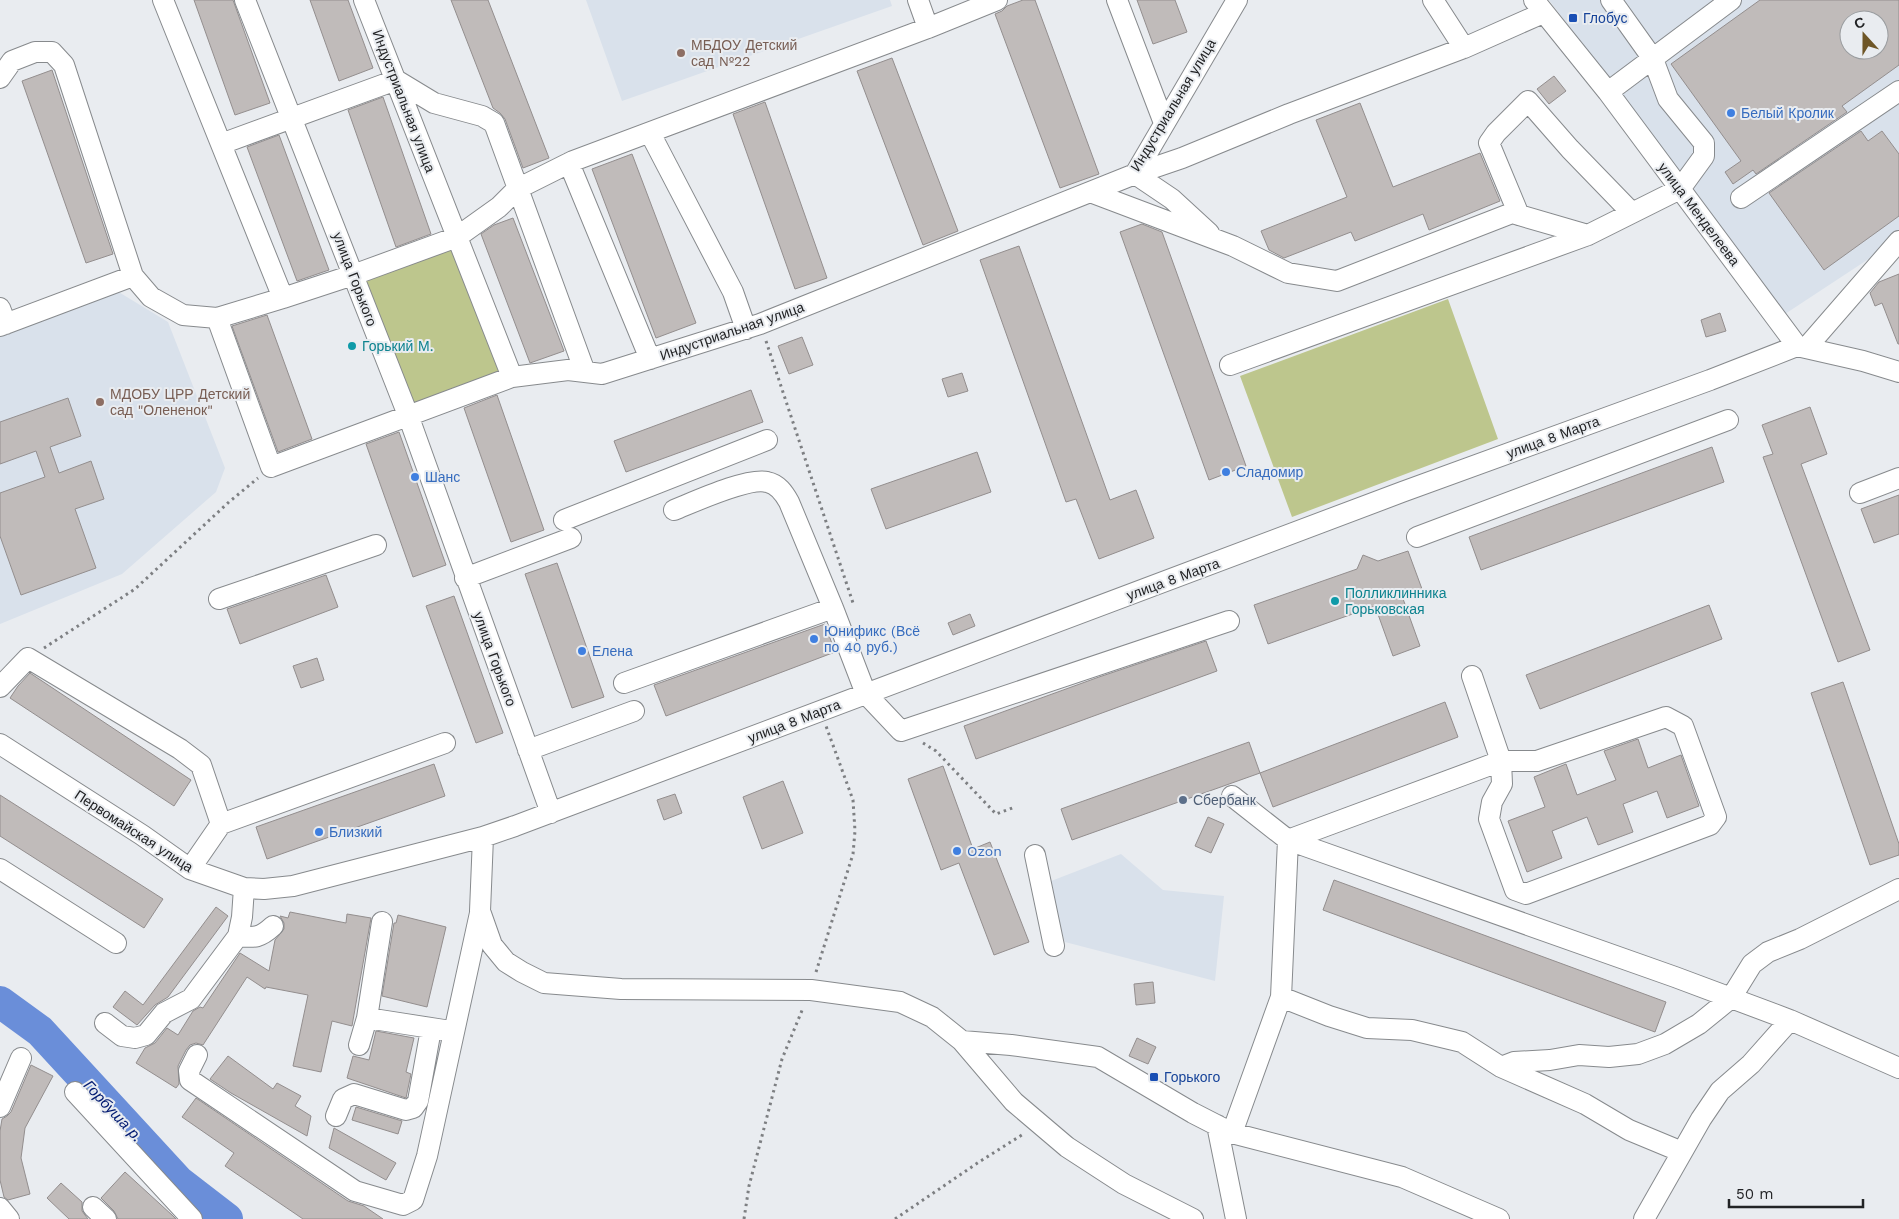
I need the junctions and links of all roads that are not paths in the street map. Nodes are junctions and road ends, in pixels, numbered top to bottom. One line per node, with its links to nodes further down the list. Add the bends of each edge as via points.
1 (163, 0): 22 (street)
2 (245, 0): 19 (street, улица Горького)
3 (364, 0): 16 (street, Индустриальная улица)
4 (918, 0): 12 (street)
5 (997, 0): 12 (street)
6 (1117, 0): 20 (street)
7 (1237, 0): 20 (street, Индустриальная улица)
8 (1433, 0): 13 (street)
9 (1611, 0): 14 (street)
10 (1731, 0): 14 (street)
11 (1538, 7): 13 (street); 18 (street, улица Менделеева)
12 (928, 28): 21 (street)
13 (1464, 48): 24 (street)
14 (1653, 59): 18 (street); 25 (street, via 1668,99 1704,143 1704,156)
15 (0, 78): 36 (street, via 12,62 35,52 52,52 64,65)
16 (396, 80): 19 (street); 26 (street, via 434,103 482,116 494,123); 32 (street, Индустриальная улица)
17 (1899, 90): 28 (street)
18 (1608, 92): 25 (street, улица Менделеева)
19 (292, 118): 22 (street); 35 (street, улица Горького)
20 (1164, 123): 24 (street, Индустриальная улица)
21 (650, 134): 23 (street); 40 (street)
22 (222, 144): 37 (street)
23 (569, 163): 26 (street); 42 (street)
24 (1135, 174): 27 (street, Индустриальная улица); 33 (street, via 1172,199)
25 (1680, 189): 29 (street); 41 (street, улица Менделеева)
26 (517, 190): 32 (street); 44 (street)
27 (1090, 192): 33 (street); 40 (street, Индустриальная улица)
28 (1741, 198)
29 (1632, 213): 30 (street, via 1528,101 1489,143); 31 (street)
30 (1519, 215): 31 (street); 33 (street, via 1512,213 1337,281 1288,273)
31 (1588, 235): 43 (street)
32 (457, 237): 35 (street); 46 (street, Индустриальная улица)
33 (1215, 239)
34 (1899, 240): 41 (street)
35 (353, 275): 37 (street); 47 (street, улица Горького)
36 (133, 276): 38 (street, via 152,297 183,315); 39 (street)
37 (283, 298): 38 (street)
38 (217, 318): 47 (street, via 271,468)
39 (2, 319)
40 (753, 327): 42 (street, Индустриальная улица)
41 (1801, 347): 45 (street); 62 (street, улица 8 Марта, via 1402,492)
42 (650, 359): 44 (street, Индустриальная улица, via 602,374)
43 (1230, 365)
44 (585, 372): 46 (street, Индустриальная улица, via 568,370)
45 (1899, 372)
46 (512, 377): 47 (street)
47 (408, 415): 55 (street, улица Горького)
48 (1728, 420): 53 (street)
49 (767, 440): 55 (street)
50 (1899, 478): 51 (street)
51 (1860, 493)
52 (674, 510): 57 (street, via 747,483 767,481 780,488)
53 (1418, 537)
54 (376, 545): 56 (street)
55 (465, 578): 66 (street, улица Горького)
56 (219, 599)
57 (834, 608): 60 (street); 62 (street)
58 (1228, 621): 62 (street, via 901,731)
59 (1472, 676): 67 (street)
60 (624, 683)
61 (0, 687): 70 (street, via 28,658 180,749 201,765)
62 (866, 694): 69 (street, улица 8 Марта)
63 (634, 711): 66 (street)
64 (445, 743): 70 (street)
65 (0, 744): 75 (street, Первомайская улица)
66 (528, 750): 69 (street, улица Горького)
67 (1501, 761): 67 (street, via 1502,784 1492,802 1489,819 1515,890 1526,894 1710,825 1716,817 1683,726 1666,717 1537,761); 72 (street)
68 (1232, 796): 72 (street)
69 (551, 813): 71 (street, улица 8 Марта)
70 (221, 824): 75 (street)
71 (483, 837): 76 (street, Первомайская улица, via 293,886); 78 (street)
72 (1288, 840): 84 (street); 85 (street)
73 (1035, 855): 83 (street)
74 (0, 869): 82 (street)
75 (190, 869): 76 (street, Первомайская улица)
76 (244, 888): 81 (street)
77 (1899, 890): 85 (street, via 1768,952 1752,964)
78 (480, 912): 90 (street); 91 (street, via 492,945 506,962 544,984 621,989 811,990 900,1002 932,1017)
79 (382, 922): 86 (street)
80 (273, 926): 81 (street, via 263,935 252,938)
81 (238, 936): 88 (street, via 191,999 164,1013 146,1035 135,1038 122,1036)
82 (116, 943)
83 (1054, 946)
84 (1281, 997): 95 (street, via 1367,1028 1412,1030 1462,1042); 100 (street)
85 (1731, 998): 87 (street); 95 (street, via 1699,1024 1665,1044 1638,1054 1610,1057 1579,1055 1514,1062)
86 (367, 1018): 89 (street); 92 (street)
87 (1790, 1020): 96 (street); 101 (street, via 1752,1064 1720,1091)
88 (105, 1023)
89 (431, 1029): 90 (street); 99 (street, via 418,1101 413,1108 406,1110 354,1094 343,1099)
90 (455, 1031): 93 (street, via 427,1156 413,1200 403,1205 355,1191 190,1080 188,1071)
91 (962, 1041): 100 (street, via 1011,1044 1098,1057); 105 (street, via 1014,1102 1067,1147 1124,1184)
92 (359, 1045)
93 (198, 1055)
94 (21, 1058): 98 (street)
95 (1501, 1067): 101 (street, via 1585,1104 1629,1130)
96 (1899, 1068)
97 (75, 1092): 104 (street)
98 (0, 1107)
99 (336, 1116)
100 (1224, 1129): 106 (street); 107 (street, via 1402,1177)
101 (1682, 1152): 108 (street)
102 (0, 1208): 103 (street)
103 (8, 1219)
104 (192, 1219)
105 (1193, 1219)
106 (1236, 1219)
107 (1499, 1219)
108 (1644, 1219)

